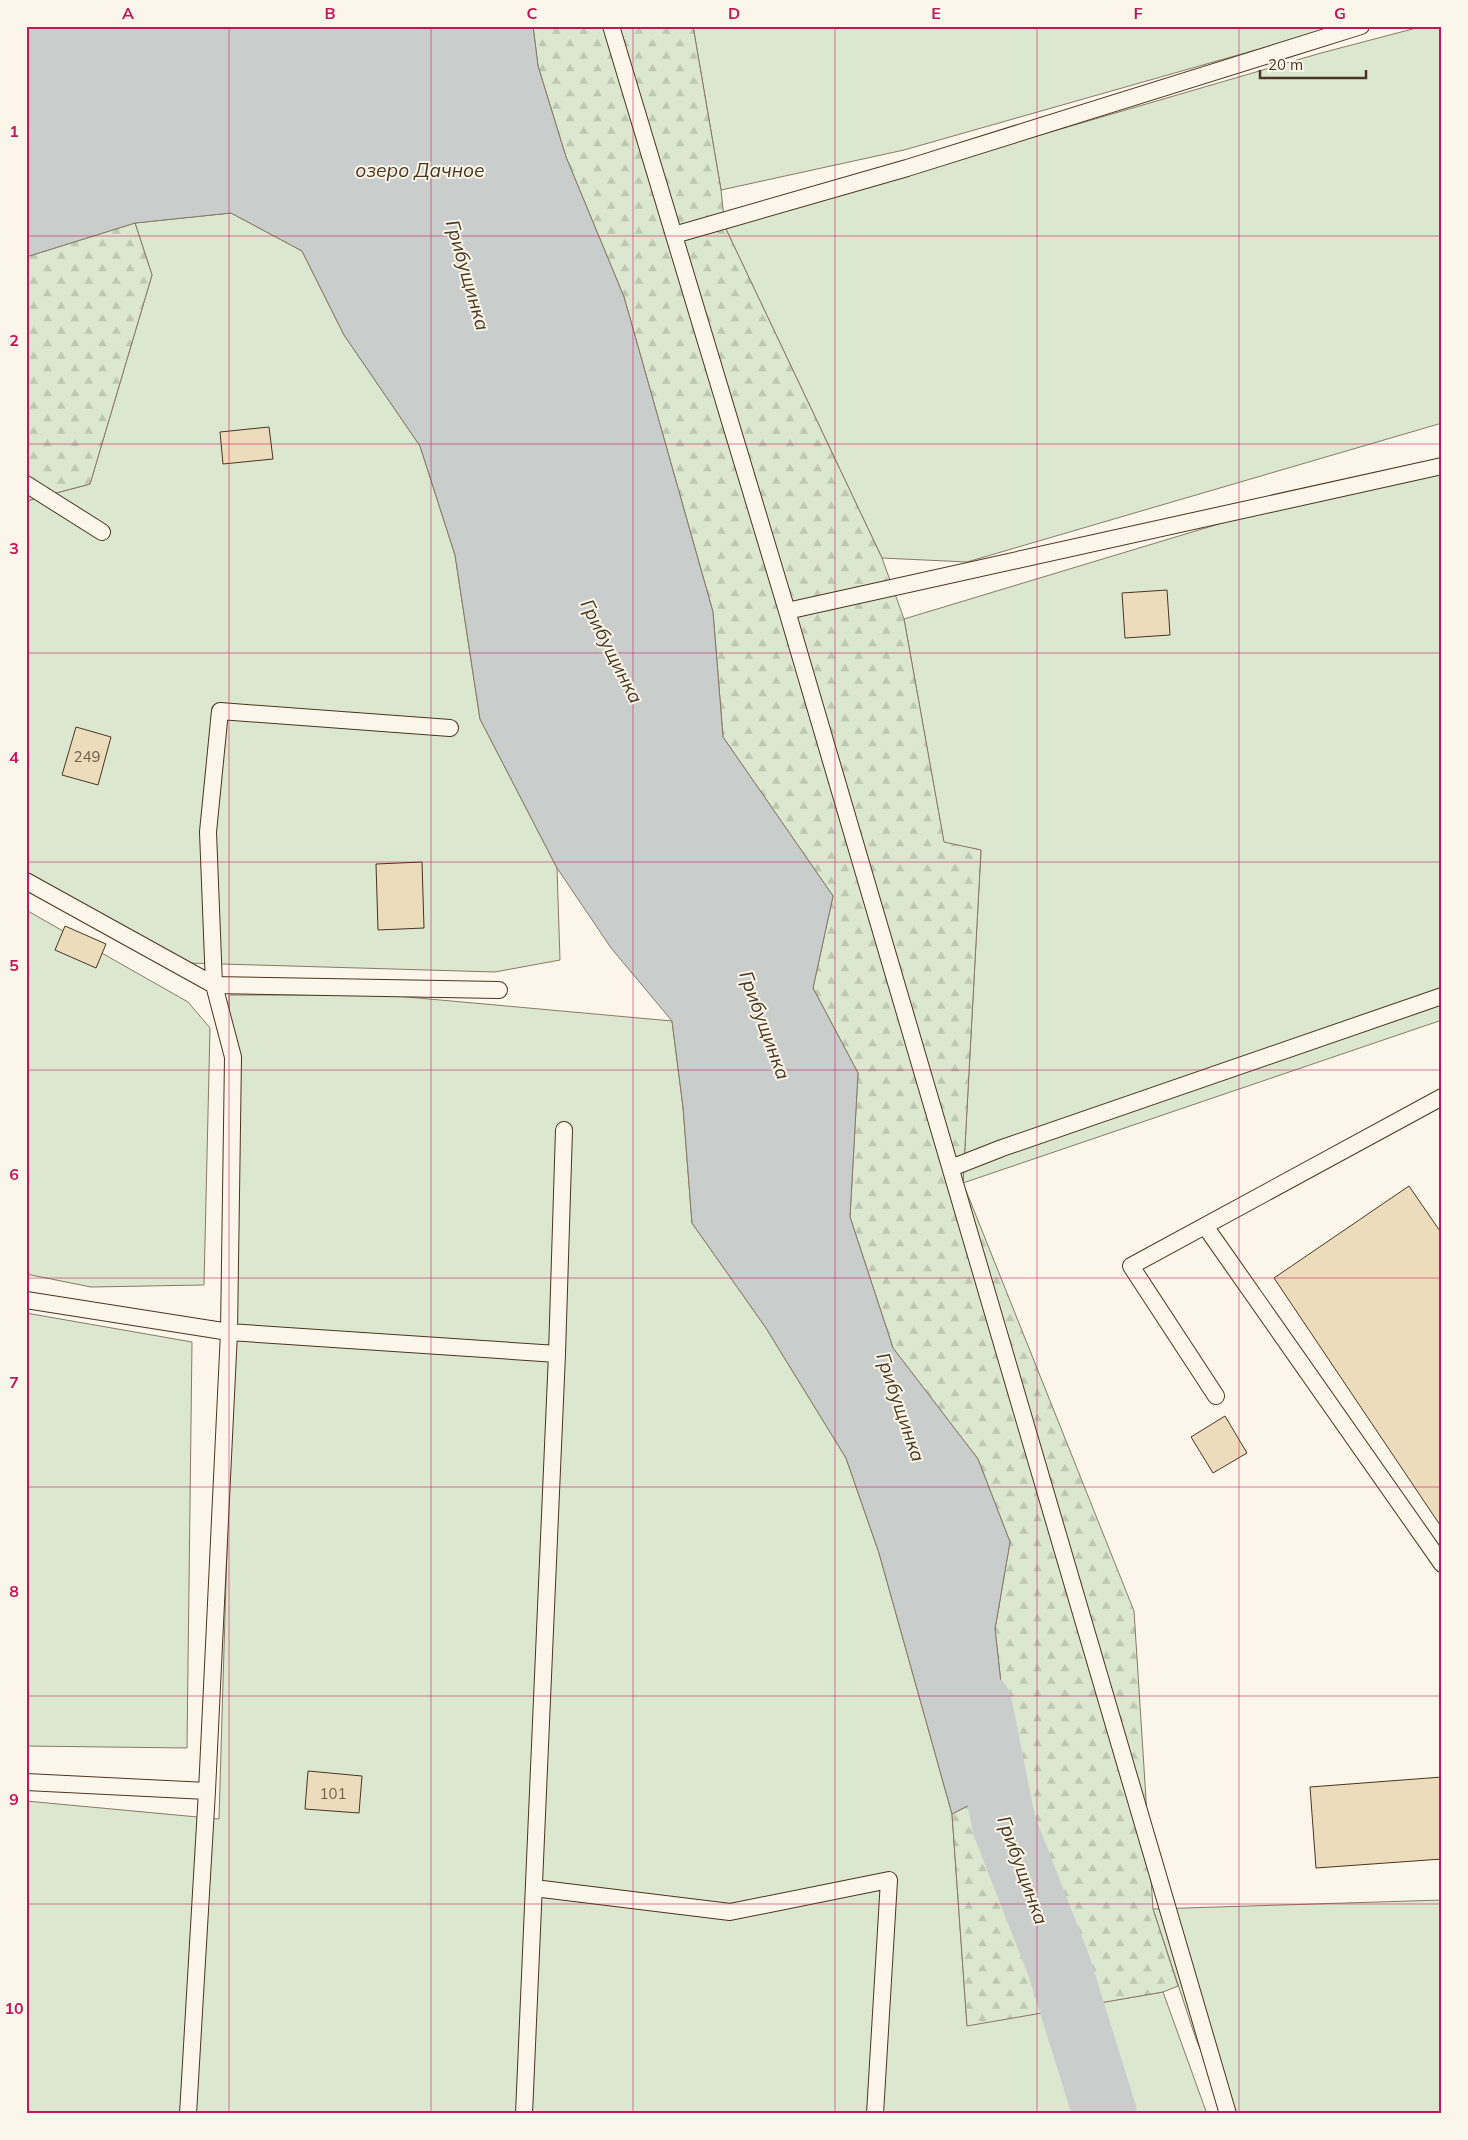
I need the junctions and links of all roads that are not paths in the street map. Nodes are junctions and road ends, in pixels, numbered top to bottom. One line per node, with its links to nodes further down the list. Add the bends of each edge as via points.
1 (611, 26): 3 (lane)
2 (1361, 26): 3 (lane, via 907,168)
3 (674, 235): 7 (lane)
4 (1442, 466): 7 (lane)
5 (26, 484): 6 (lane)
6 (102, 532)
7 (787, 610): 15 (lane)
8 (450, 728): 10 (lane, via 220,711 208,832)
9 (26, 881): 10 (lane)
10 (214, 985): 11 (lane); 18 (lane, via 234,1058)
11 (499, 990)
12 (1442, 996): 15 (lane)
13 (1442, 1097): 16 (lane)
14 (564, 1130): 19 (lane)
15 (951, 1168): 28 (lane)
16 (1205, 1226): 20 (lane, via 1131,1266); 21 (lane)
17 (26, 1300): 18 (lane)
18 (229, 1332): 19 (lane); 23 (lane)
19 (557, 1354): 24 (lane)
20 (1216, 1396)
21 (1442, 1564)
22 (26, 1782): 23 (lane)
23 (207, 1791): 25 (lane)
24 (534, 1888): 26 (lane); 27 (lane, via 730,1912 889,1880)
25 (188, 2114)
26 (524, 2114)
27 (875, 2114)
28 (1228, 2114)

